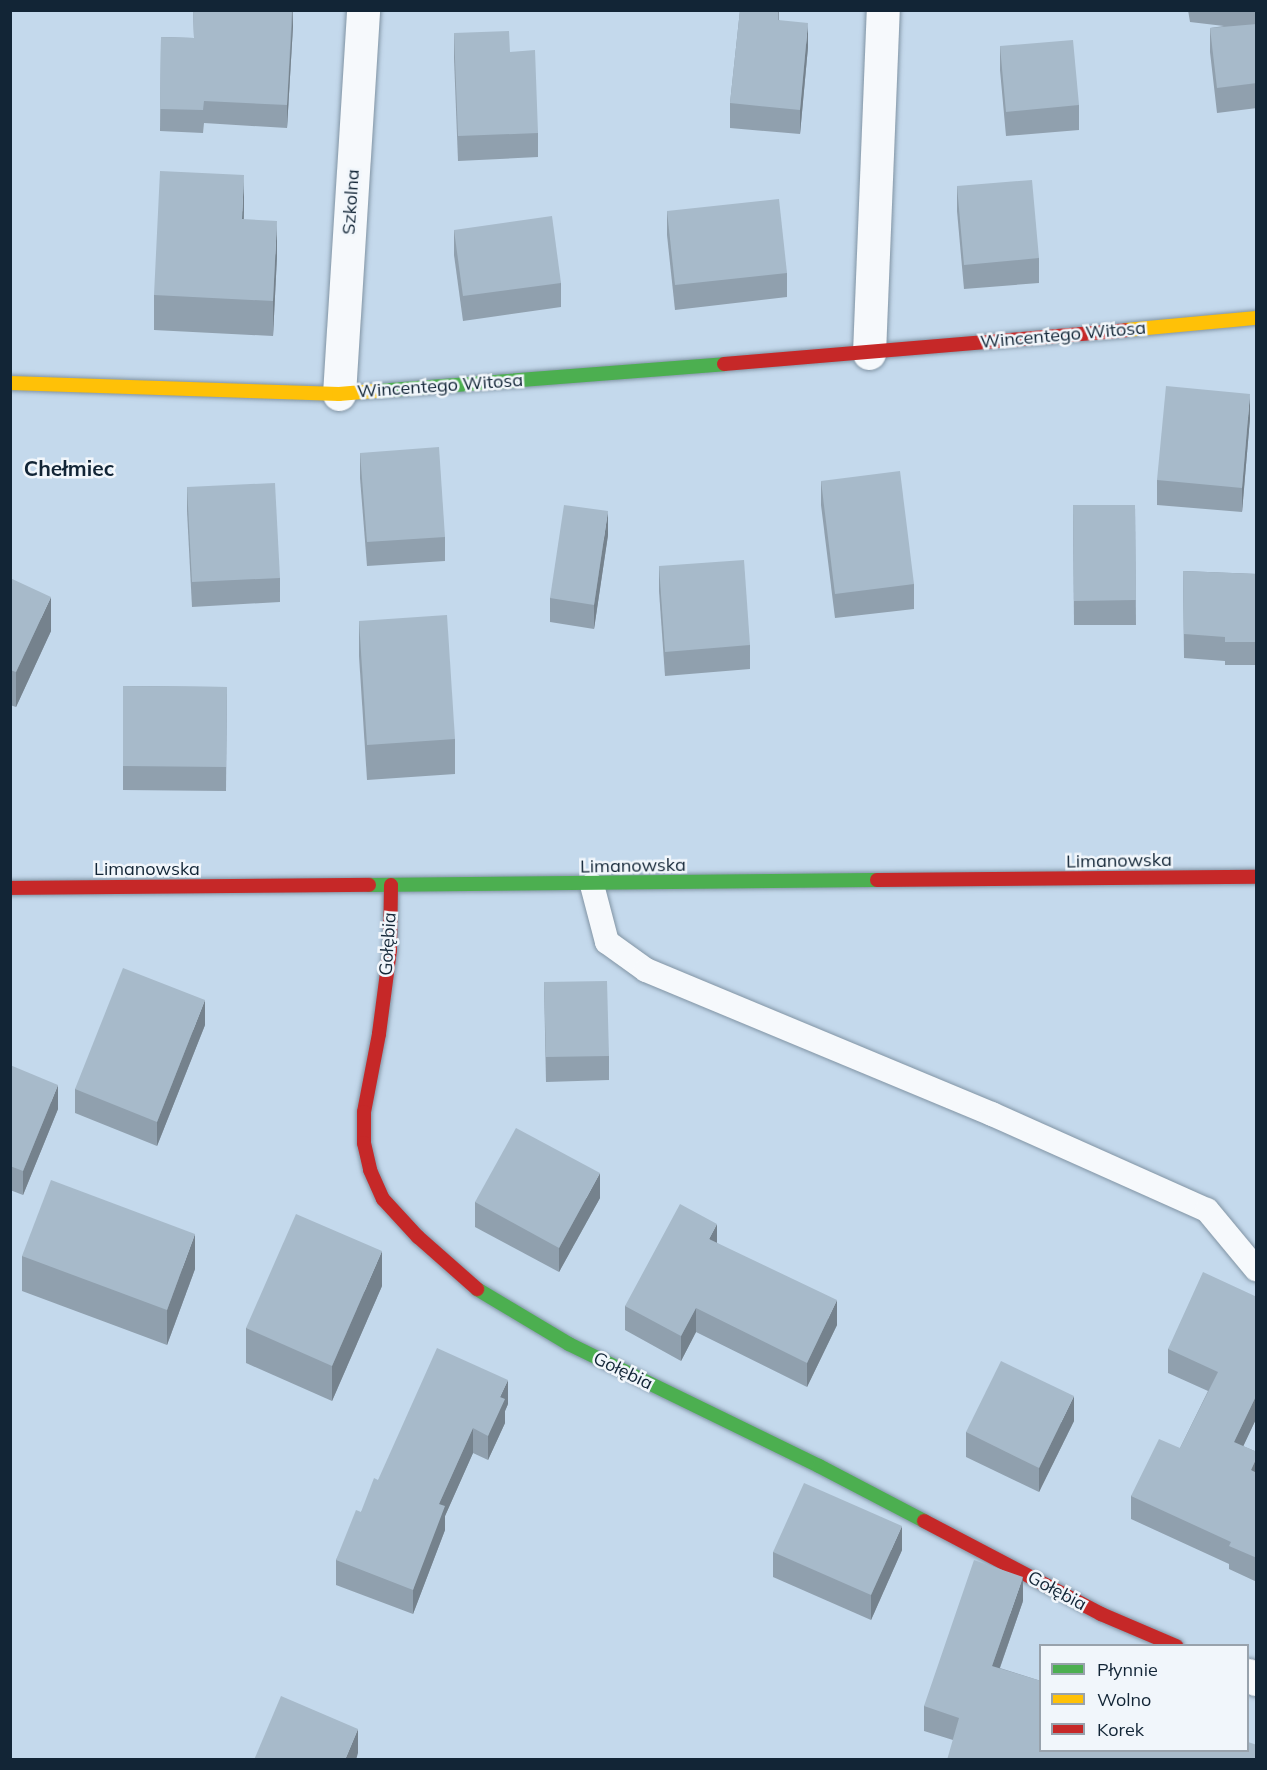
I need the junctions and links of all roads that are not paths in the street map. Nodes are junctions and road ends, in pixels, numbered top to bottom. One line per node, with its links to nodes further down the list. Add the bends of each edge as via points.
1 (363, 10): 6 (street, Szkolna)
2 (883, 10): 4 (street)
3 (1257, 318): 4 (street, Wincentego Witosa)
4 (869, 353): 6 (street, Wincentego Witosa)
5 (10, 383): 6 (street, Wincentego Witosa)
6 (339, 394)
7 (1257, 877): 9 (street, Limanowska)
8 (391, 885): 9 (street, Limanowska); 10 (street, Limanowska); 12 (street, Gołębia, via 390,950 364,1112 364,1143 383,1199 418,1237 476,1289 569,1344 819,1466 1101,1614)
9 (592, 885): 11 (lane, via 607,942 646,970 992,1114 1208,1210)
10 (10, 888)
11 (1257, 1269)
12 (1171, 1644)

